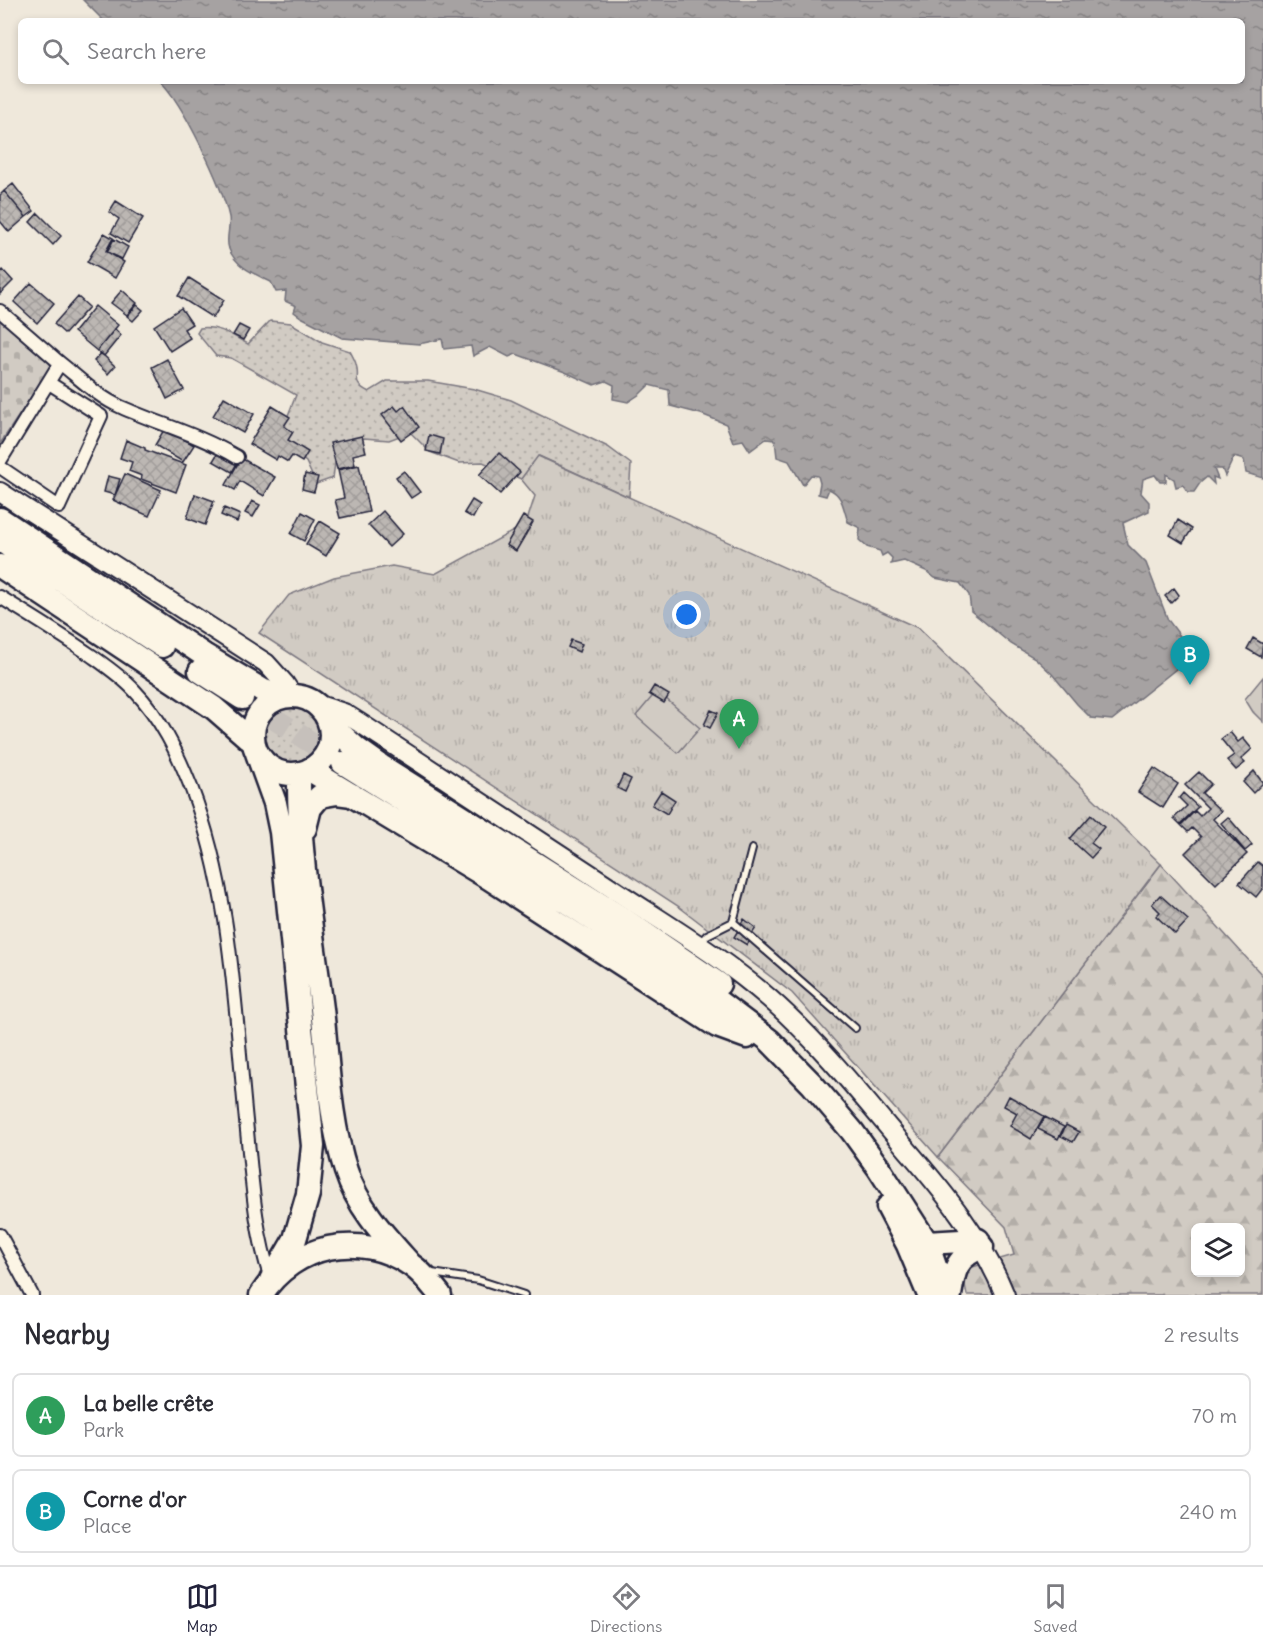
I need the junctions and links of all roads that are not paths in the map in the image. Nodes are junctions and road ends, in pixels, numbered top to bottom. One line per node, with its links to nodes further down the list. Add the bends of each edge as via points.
1 (0, 311): 2 (street)
2 (60, 363): 3 (street); 4 (street, via 119,407 215,444)
3 (49, 382): 5 (street); 6 (street, via 101,416 59,507)
4 (237, 457)
5 (0, 461)
6 (0, 467)
7 (0, 492): 13 (street, via 266,663 285,684)
8 (0, 519): 13 (highway, via 204,655 262,690)
9 (0, 540): 10 (highway, via 239,701)
10 (0, 551)
11 (0, 566): 16 (highway, via 214,708)
12 (0, 597): 31 (street, via 79,647 134,690 172,742 184,770 216,864 225,918)
13 (287, 696): 14 (highway, via 306,698); 16 (highway, via 271,702 256,719)
14 (316, 704): 15 (highway); 23 (street, via 360,723)
15 (330, 724): 18 (highway, via 328,750 321,762); 25 (highway, via 381,766 708,976 738,1002)
16 (255, 748): 18 (highway, via 275,770 286,774); 31 (highway, via 281,832 313,1146 308,1194 295,1239)
17 (341, 767): 25 (highway)
18 (304, 772): 19 (highway); 20 (highway)
19 (352, 795): 20 (highway, via 326,793 315,800); 25 (highway, via 489,878 717,1026)
20 (303, 844): 30 (highway, via 336,1128 346,1171 374,1223)
21 (752, 849): 22 (lane)
22 (733, 922): 23 (lane, via 707,934); 24 (lane)
23 (699, 945): 29 (street, via 769,998 810,1036 926,1170)
24 (855, 1028)
25 (755, 1036): 26 (highway, via 867,1173); 28 (highway, via 812,1084 852,1131)
26 (887, 1205): 28 (highway, via 910,1232); 35 (highway)
27 (0, 1235): 32 (street)
28 (927, 1243): 29 (highway); 36 (highway)
29 (980, 1244): 37 (highway, via 958,1263); 38 (street)
30 (415, 1268): 31 (highway, via 382,1250 352,1245 322,1249 294,1261); 33 (highway); 34 (lane, via 478,1280)
31 (266, 1288)
32 (32, 1295)
33 (440, 1295)
34 (524, 1295)
35 (929, 1295)
36 (945, 1295)
37 (950, 1295)
38 (1005, 1295)

